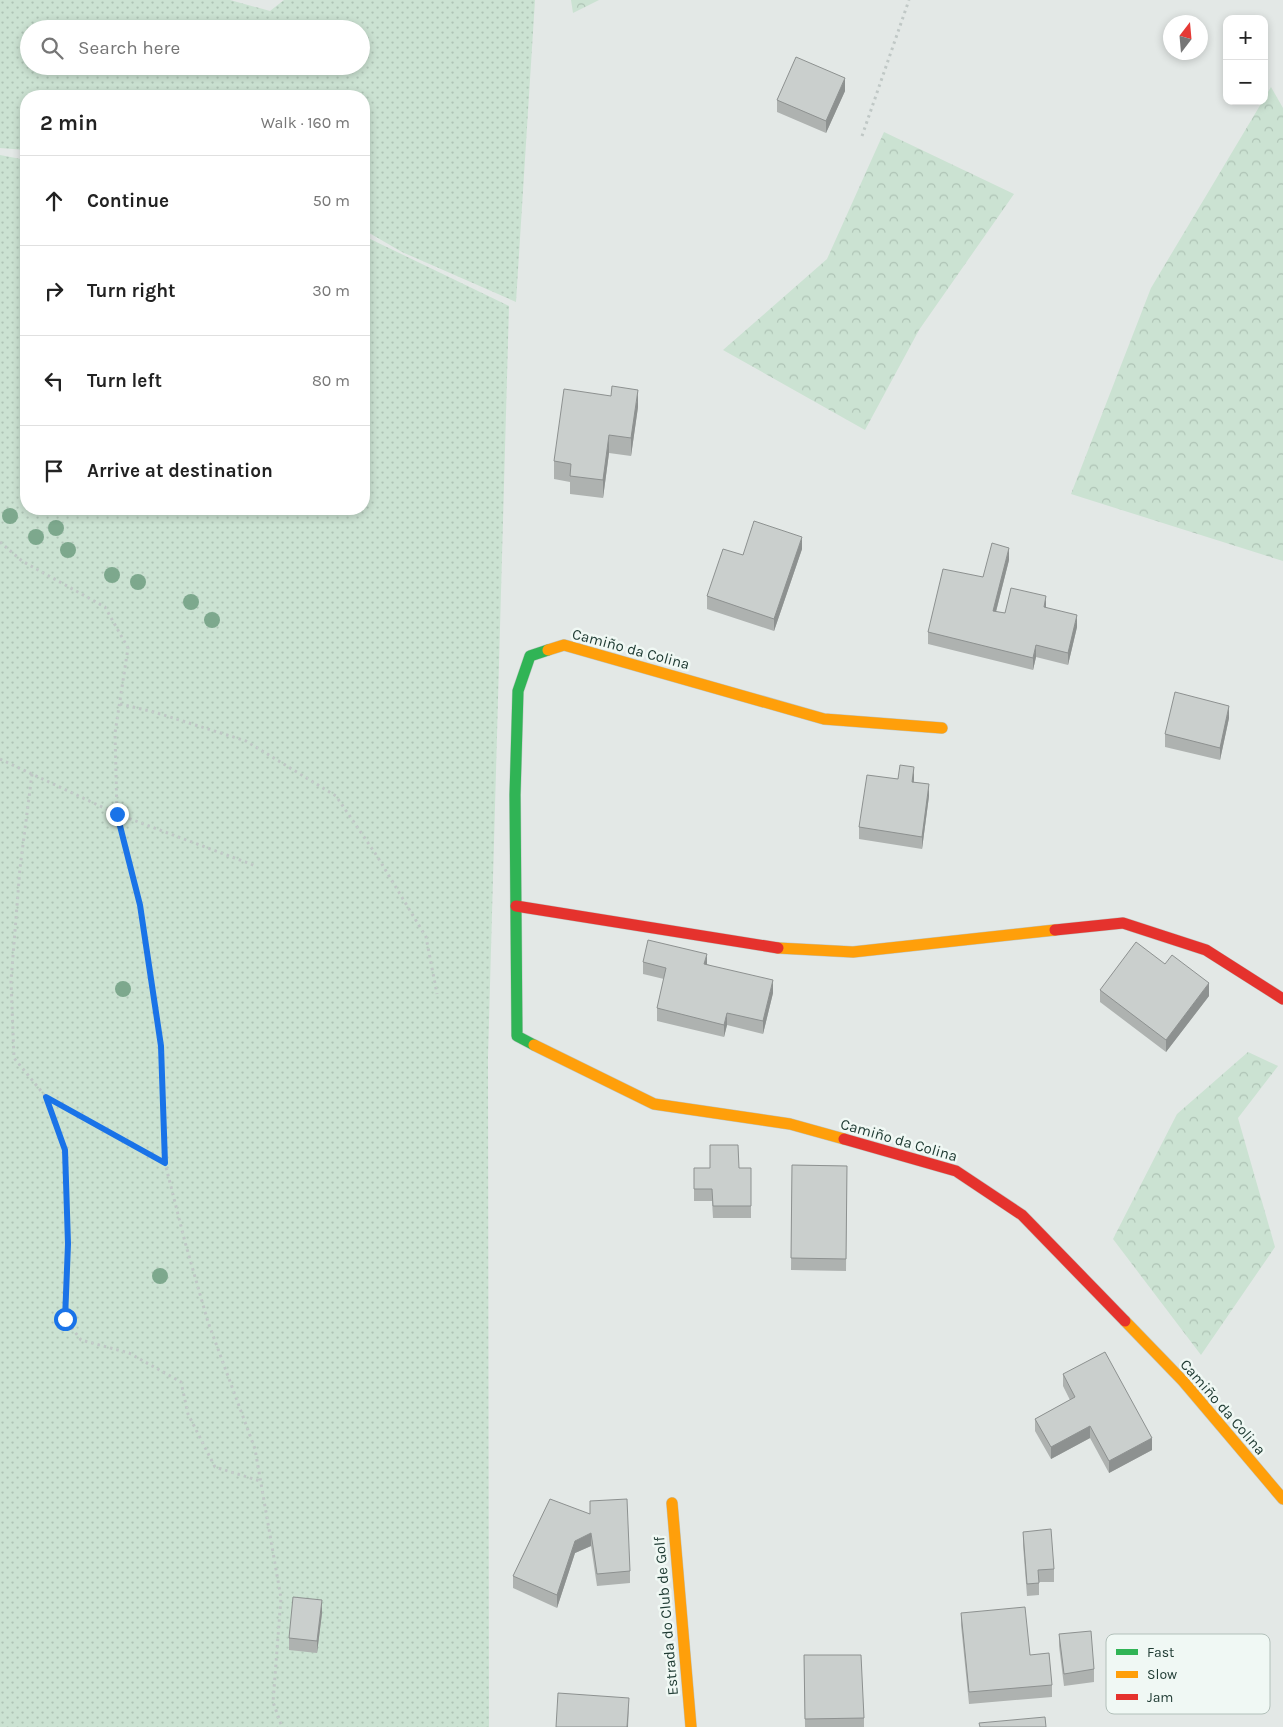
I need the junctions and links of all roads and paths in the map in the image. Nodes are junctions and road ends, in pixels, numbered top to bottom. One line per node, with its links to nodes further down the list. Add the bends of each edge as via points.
1 (909, 0): 2 (path)
2 (862, 136)
3 (0, 542): 4 (path, via 22,561 105,607 128,648)
4 (120, 704): 8 (path, via 115,733); 11 (path, via 246,740 336,796 426,937)
5 (942, 728): 10 (street, Camiño da Colina, via 824,719 564,645 530,656 518,691)
6 (0, 759): 7 (path)
7 (32, 774): 8 (path); 13 (path, via 11,981 13,1040 14,1058)
8 (117, 814): 9 (path); 14 (path, via 140,905 161,1046)
9 (256, 866)
10 (516, 906): 12 (street, via 771,948 853,952 1122,923 1206,950); 16 (street, Camiño da Colina, via 517,1036 654,1104 790,1124 956,1171 1022,1215 1183,1381)
11 (437, 994)
12 (1283, 999)
13 (46, 1097): 14 (path); 15 (path, via 65,1150 68,1244 65,1319 81,1340 129,1353 180,1382 188,1414 215,1467)
14 (165, 1163): 15 (path, via 184,1242 208,1322 255,1449)
15 (260, 1481): 18 (path, via 281,1598 273,1702)
16 (1283, 1499)
17 (672, 1502): 19 (street, Estrada do Club de Golf)
18 (282, 1727)
19 (691, 1727)

